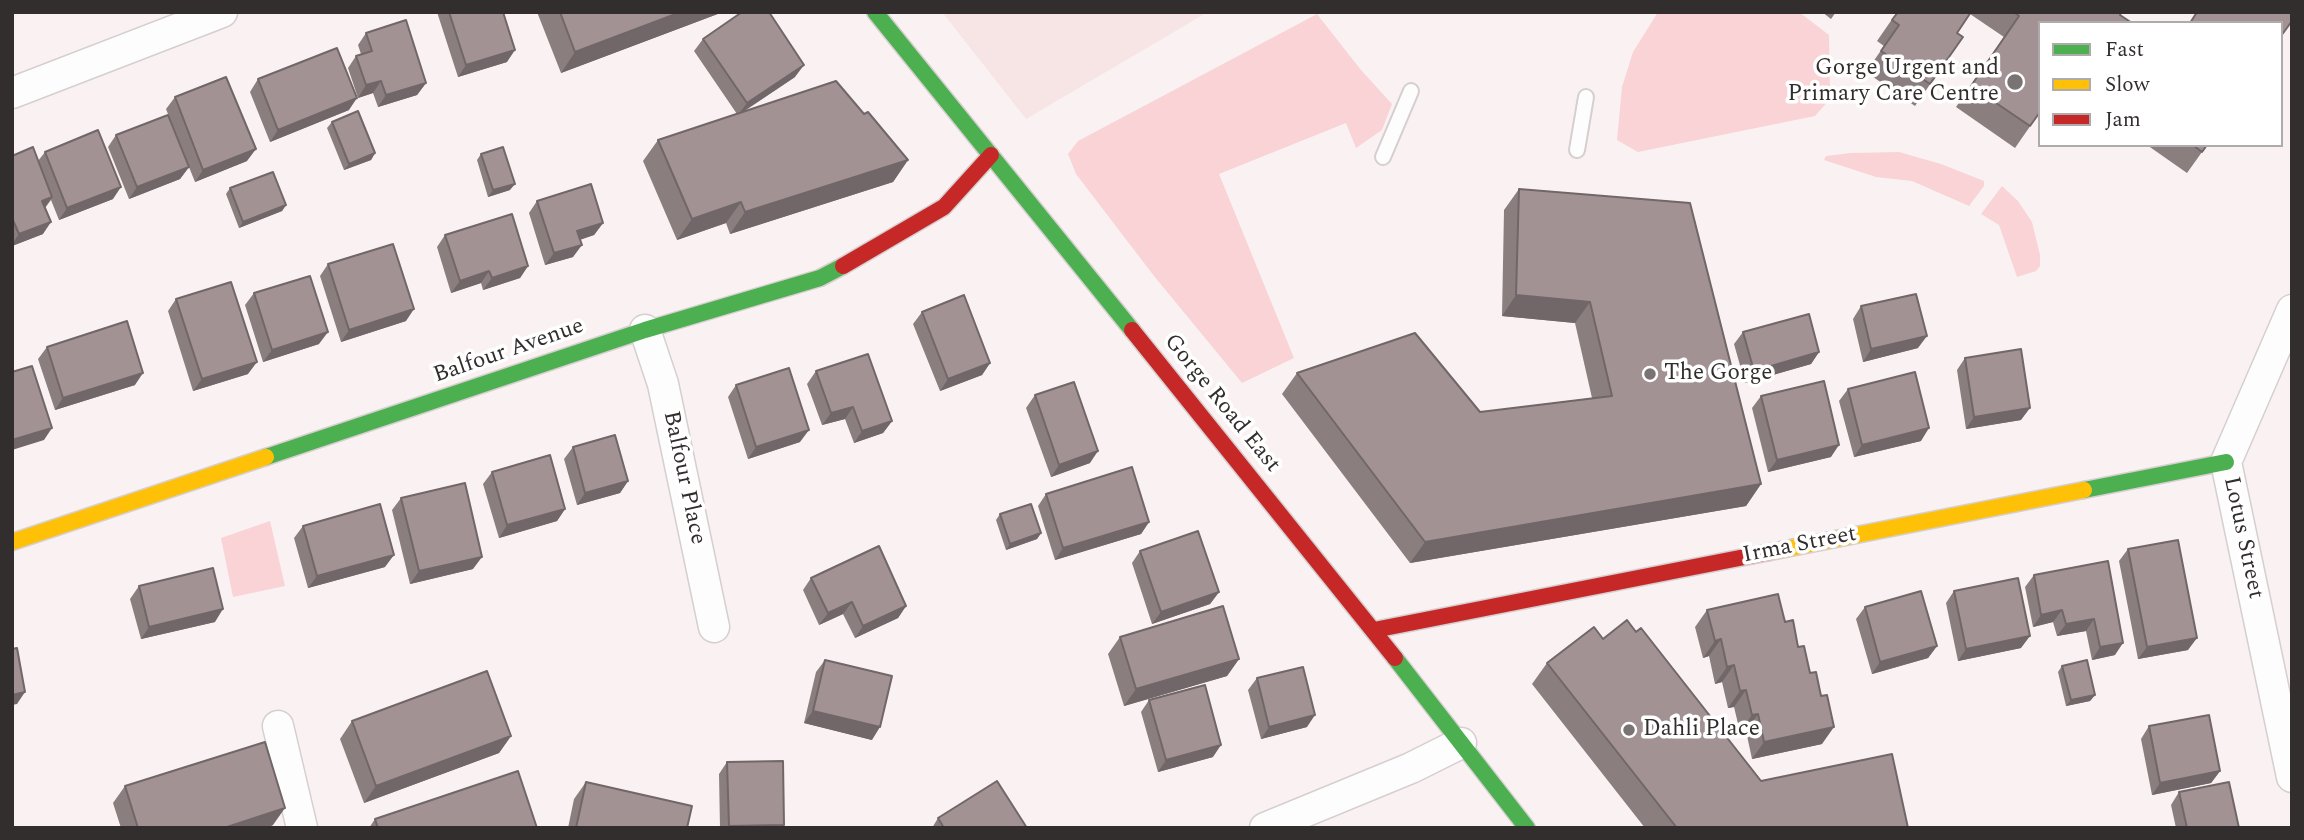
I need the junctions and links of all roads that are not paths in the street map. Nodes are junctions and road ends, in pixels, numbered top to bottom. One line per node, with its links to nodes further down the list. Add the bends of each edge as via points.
1 (222, 12): 4 (street)
2 (874, 12): 7 (street, Gorge Road East)
3 (1411, 91): 8 (lane)
4 (12, 93)
5 (1586, 97): 6 (lane)
6 (1577, 150)
7 (990, 155): 10 (street, Balfour Avenue, via 956,197 874,250 820,278); 14 (street, Gorge Road East)
8 (1383, 157)
9 (2292, 310): 11 (street, Lotus Street)
10 (645, 330): 12 (street, Balfour Avenue); 13 (street, Balfour Place, via 663,384)
11 (2226, 463): 14 (street, Irma Street); 17 (street, Lotus Street)
12 (12, 542)
13 (714, 627)
14 (1374, 630): 16 (street, Gorge Road East)
15 (278, 726): 18 (street)
16 (1461, 743): 19 (street); 20 (street, Gorge Road East)
17 (2292, 777)
18 (302, 828)
19 (1265, 828)
20 (1527, 828)

